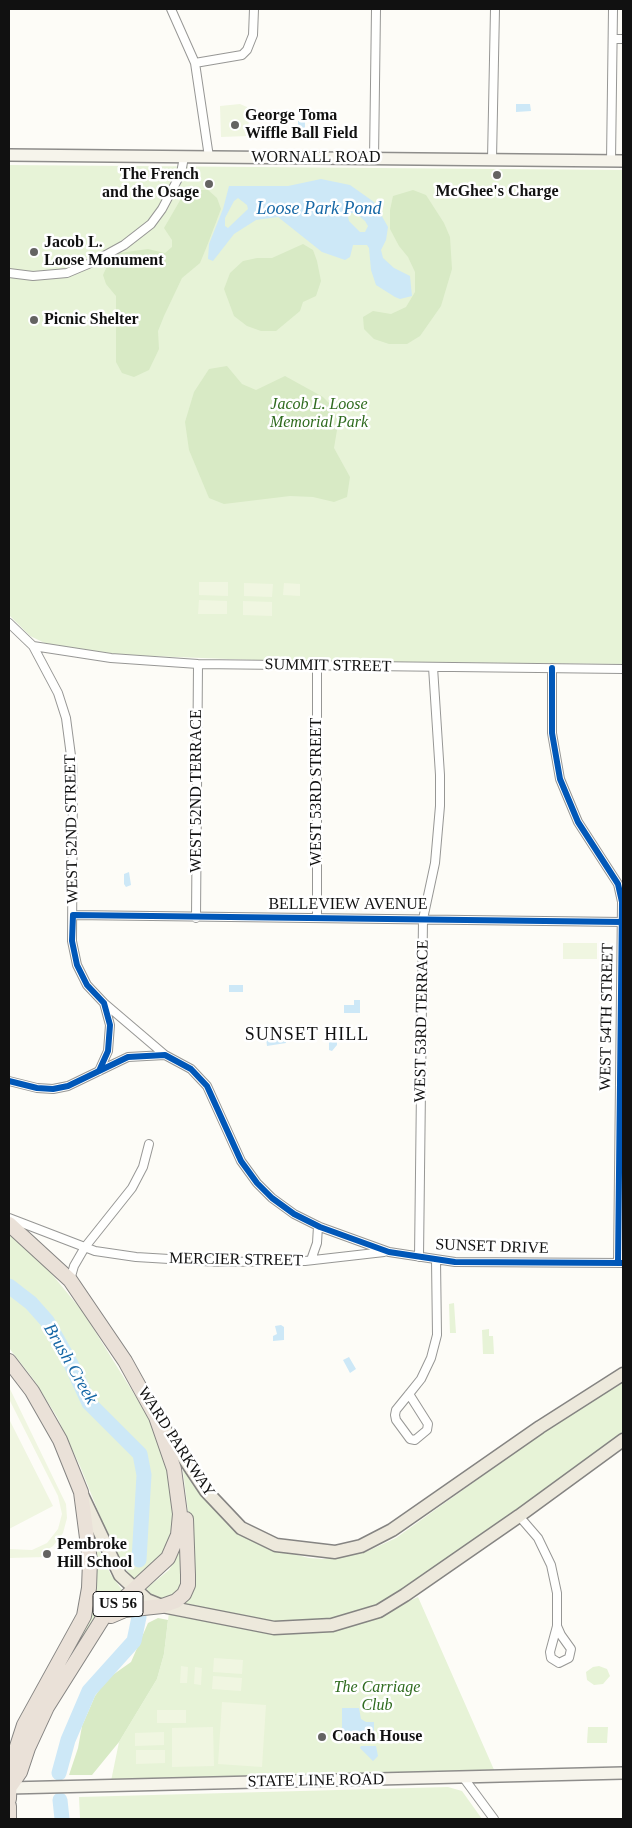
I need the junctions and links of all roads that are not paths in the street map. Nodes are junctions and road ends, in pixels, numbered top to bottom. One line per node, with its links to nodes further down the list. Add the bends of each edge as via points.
1 (171, 9): 8 (street)
2 (254, 9): 8 (street, via 253,35 242,55)
3 (376, 9): 12 (street)
4 (495, 9): 13 (street)
5 (613, 9): 6 (street)
6 (613, 38): 7 (street); 14 (street)
7 (623, 39)
8 (194, 62): 11 (street)
9 (9, 155): 10 (main road, WORNALL ROAD)
10 (184, 157): 11 (main road, WORNALL ROAD); 16 (street, via 181,173 162,209 151,224 124,245 67,273 33,276)
11 (209, 157): 12 (main road, WORNALL ROAD)
12 (374, 159): 13 (main road, WORNALL ROAD)
13 (492, 159): 14 (main road, WORNALL ROAD)
14 (611, 161): 15 (main road, WORNALL ROAD)
15 (623, 161)
16 (9, 273)
17 (9, 622): 18 (street, WEST 52ND STREET)
18 (34, 646): 19 (street, SUMMIT STREET, via 111,658); 25 (street, WEST 52ND STREET, via 58,693 71,742)
19 (198, 664): 20 (street, SUMMIT STREET); 26 (street, WEST 52ND TERRACE)
20 (317, 666): 21 (street, SUMMIT STREET); 27 (street, WEST 53RD STREET)
21 (433, 667): 22 (street, SUMMIT STREET); 28 (street, WEST 53RD TERRACE, via 440,806 435,863)
22 (552, 668): 23 (street, SUMMIT STREET); 24 (street, WEST 54TH STREET, via 552,733 560,779 578,822 618,884)
23 (623, 669)
24 (623, 900): 29 (street, WEST 54TH STREET)
25 (72, 916): 26 (street, BELLEVIEW AVENUE); 30 (street, WEST 52ND STREET, via 72,941 77,965 87,985)
26 (196, 918): 27 (street, BELLEVIEW AVENUE)
27 (317, 918): 28 (street, BELLEVIEW AVENUE)
28 (423, 919): 29 (street, BELLEVIEW AVENUE); 40 (street, WEST 53RD TERRACE)
29 (622, 922): 43 (street, WEST 54TH STREET)
30 (104, 1003): 31 (street, SUNSET DRIVE); 32 (street, WEST 52ND STREET, via 110,1036 108,1051)
31 (165, 1055): 32 (street, via 128,1057); 37 (street, SUNSET DRIVE, via 191,1070 207,1086 238,1155 257,1183 294,1214)
32 (98, 1071): 33 (street, via 68,1086 53,1088 37,1088)
33 (9, 1081)
34 (149, 1144): 38 (street, via 132,1188)
35 (9, 1218): 38 (street, MERCIER STREET)
36 (9, 1224): 44 (highway, WARD PARKWAY / US 56)
37 (318, 1226): 39 (street, SUNSET DRIVE); 41 (street)
38 (85, 1247): 41 (street, MERCIER STREET, via 136,1257 219,1262); 44 (street)
39 (388, 1252): 40 (street, SUNSET DRIVE); 41 (street, MERCIER STREET)
40 (419, 1257): 42 (street, SUNSET DRIVE)
41 (311, 1260)
42 (436, 1260): 43 (street, SUNSET DRIVE, via 462,1263); 47 (street, via 437,1335 428,1365)
43 (621, 1263)
44 (70, 1280): 48 (highway, WARD PARKWAY / US 56, via 125,1361)
45 (9, 1360): 50 (highway, US 56, via 32,1391 60,1440)
46 (623, 1374): 48 (main road, WARD PARKWAY, via 540,1427 392,1530 361,1546 335,1552 276,1545 241,1528 206,1490)
47 (409, 1394): 47 (street, via 395,1415 410,1439 415,1440 427,1430 428,1424)
48 (156, 1417): 51 (highway, US 56)
49 (623, 1440): 52 (main road)
50 (81, 1492): 53 (main road, via 120,1575); 59 (highway, US 56, via 90,1561 84,1616 24,1725 10,1768)
51 (180, 1498): 53 (highway, US 56, via 180,1524 175,1545 159,1568); 54 (highway, via 187,1526 188,1585 180,1597)
52 (519, 1516): 54 (main road, via 379,1610 332,1626 274,1628); 55 (street, via 538,1538 550,1565 557,1594)
53 (135, 1590): 54 (main road); 56 (highway, US 56, via 103,1618)
54 (162, 1606): 56 (highway, via 125,1610 111,1616 80,1664)
55 (557, 1626)
56 (66, 1676): 59 (highway, US 56, via 38,1726)
57 (623, 1773): 58 (main road, STATE LINE ROAD)
58 (464, 1777): 59 (main road, STATE LINE ROAD); 62 (street)
59 (9, 1791)
60 (9, 1806): 61 (highway)
61 (9, 1819)
62 (494, 1819)

